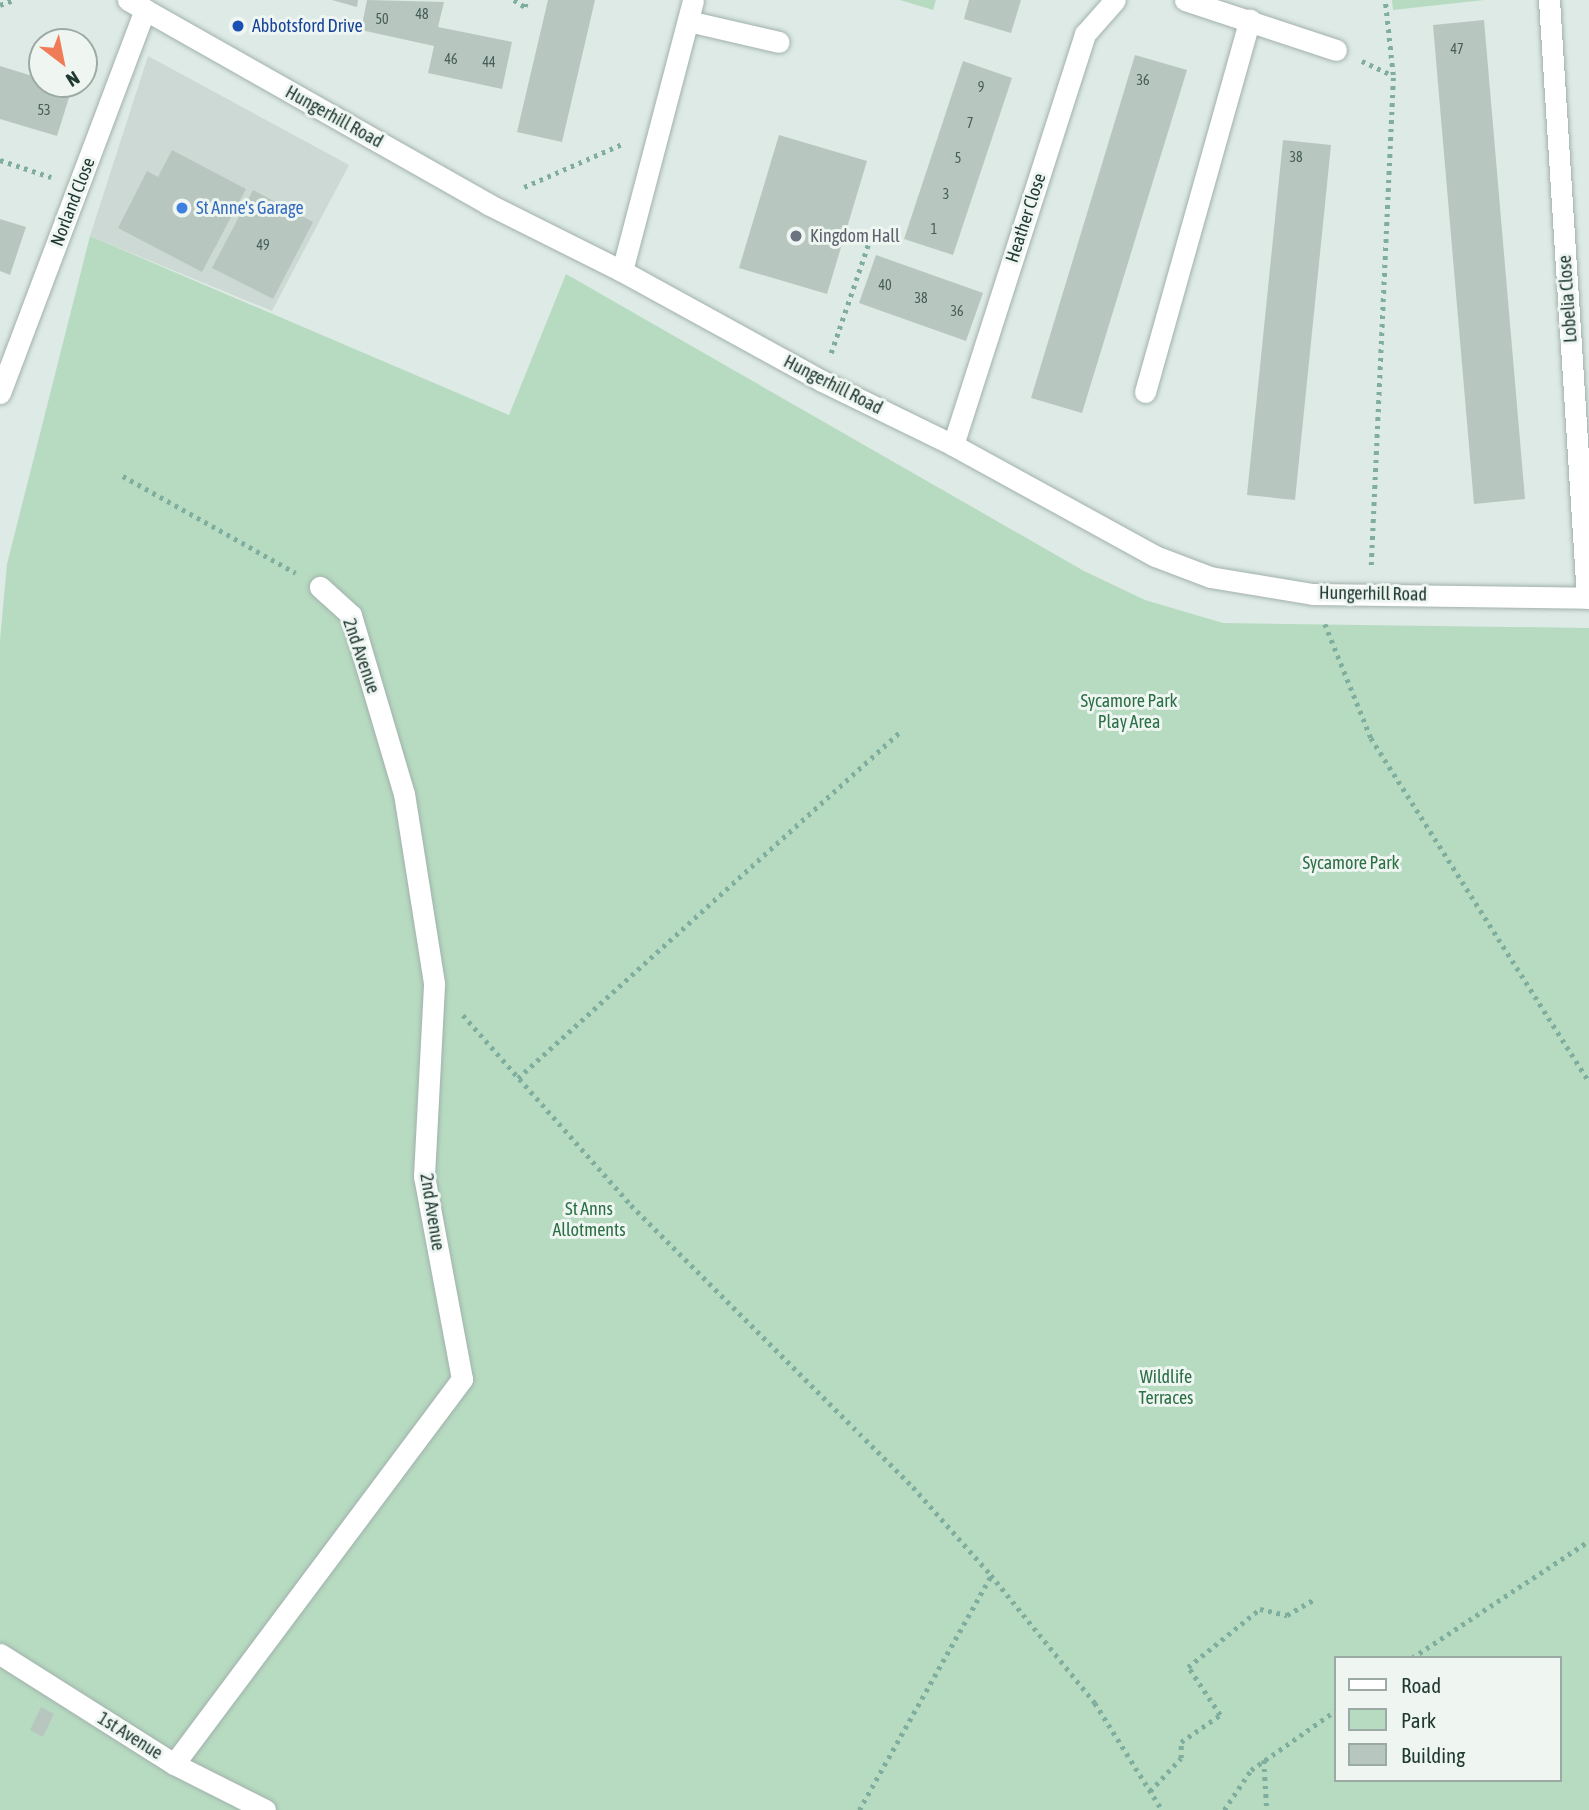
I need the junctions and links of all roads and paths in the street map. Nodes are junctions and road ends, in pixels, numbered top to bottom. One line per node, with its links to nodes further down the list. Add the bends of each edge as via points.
1 (15, 0): 8 (path)
2 (514, 0): 3 (path, via 524,7)
3 (526, 0)
4 (1115, 0): 23 (street, Heather Close, via 1085,34)
5 (1185, 0): 11 (street)
6 (1385, 0): 27 (path, via 1393,75)
7 (1549, 0): 28 (street, Lobelia Close)
8 (0, 5)
9 (137, 5): 16 (street, Norland Close); 17 (street, Hungerhill Road)
10 (690, 10): 12 (street); 14 (street)
11 (1250, 19): 13 (street); 21 (street)
12 (779, 42)
13 (1336, 50)
14 (662, 126): 17 (path); 19 (street)
15 (0, 160): 16 (path)
16 (78, 186): 22 (street, Norland Close)
17 (488, 204): 19 (street, Hungerhill Road)
18 (870, 239): 20 (path)
19 (622, 271): 20 (street, Hungerhill Road)
20 (822, 381): 23 (street, Hungerhill Road)
21 (1145, 392)
22 (0, 393)
23 (953, 445): 26 (street, Hungerhill Road, via 1155,556 1210,577)
24 (123, 475): 25 (path)
25 (320, 587): 30 (street, 2nd Avenue, via 351,615 404,794)
26 (1313, 594): 27 (street, Hungerhill Road); 32 (path, via 1371,738)
27 (1369, 594): 28 (street, Hungerhill Road)
28 (1588, 598)
29 (902, 730): 31 (path)
30 (435, 983): 31 (path); 40 (street, 2nd Avenue, via 424,1177 462,1380)
31 (518, 1078): 34 (path, via 631,1205 913,1487)
32 (1589, 1081)
33 (1589, 1541): 37 (path)
34 (991, 1575): 41 (path, via 1095,1703); 44 (path)
35 (1315, 1599): 41 (path, via 1287,1615 1260,1609 1188,1667 1220,1715 1181,1742 1181,1758)
36 (0, 1654): 40 (street, 1st Avenue)
37 (1415, 1656)
38 (1334, 1712): 39 (path)
39 (1265, 1760): 42 (path, via 1251,1770); 48 (path)
40 (174, 1763): 43 (street, 1st Avenue)
41 (1150, 1791): 45 (path)
42 (1232, 1802): 46 (path); 47 (path)
43 (265, 1810)
44 (859, 1810)
45 (1162, 1810)
46 (1224, 1810)
47 (1238, 1810)
48 (1267, 1810)

